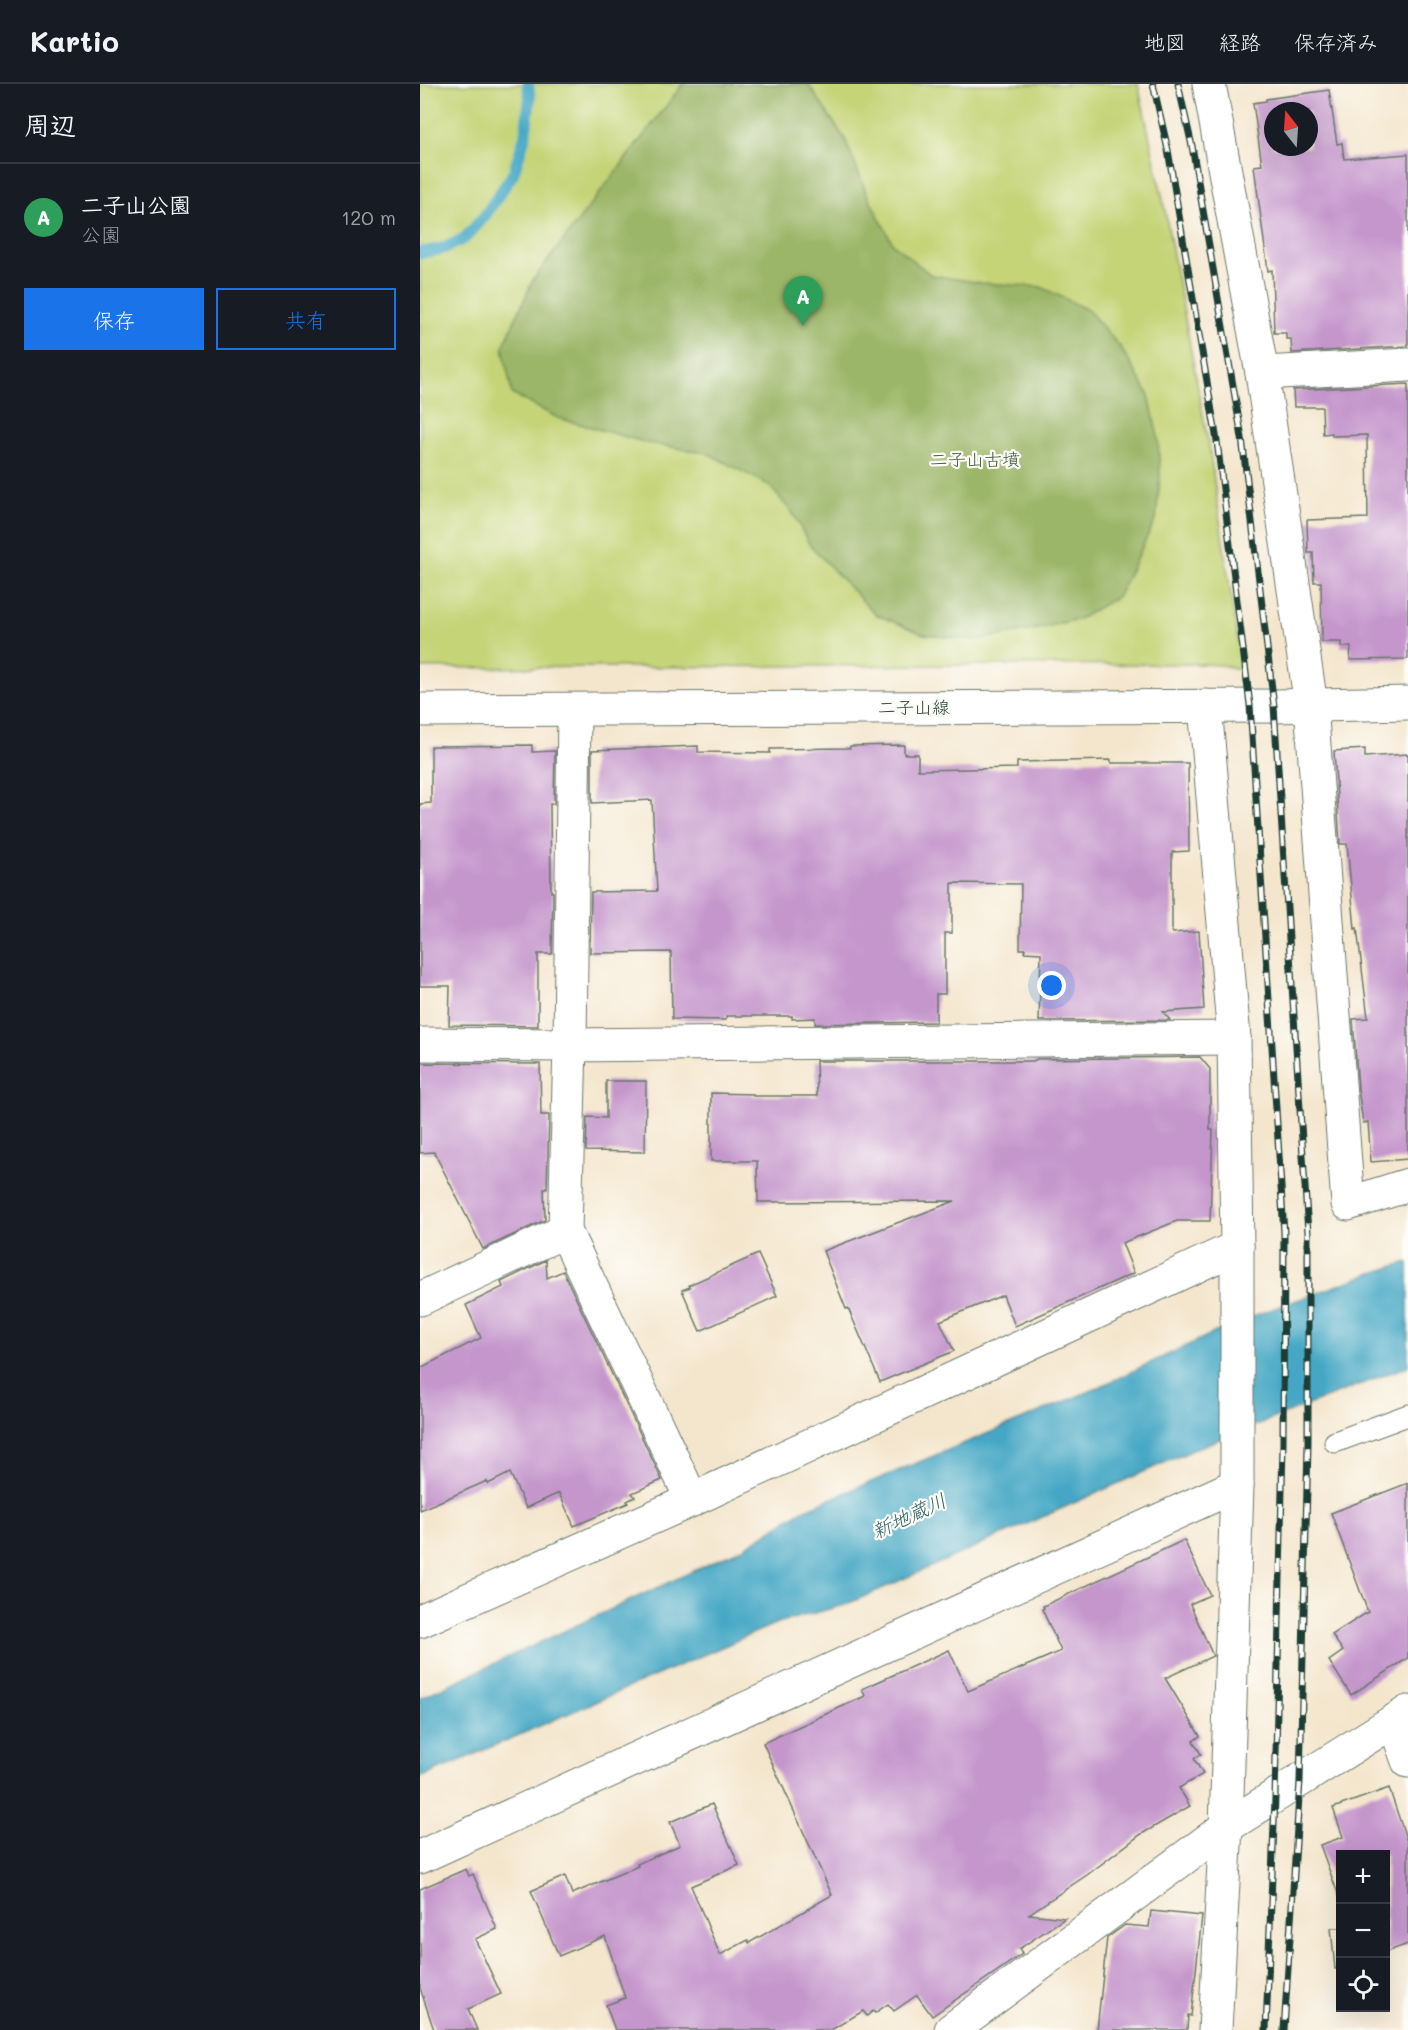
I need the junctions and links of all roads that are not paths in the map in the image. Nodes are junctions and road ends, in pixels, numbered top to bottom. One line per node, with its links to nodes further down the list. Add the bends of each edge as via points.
1 (1209, 84): 3 (street)
2 (1408, 365): 3 (street)
3 (1262, 373): 5 (street)
4 (1408, 703): 5 (street, 二子山線)
5 (1311, 705): 6 (street, 二子山線); 12 (street, via 1348,1204)
6 (1205, 706): 8 (street, 二子山線); 9 (street)
7 (420, 710): 8 (street, 二子山線)
8 (574, 710): 11 (street)
9 (1234, 1038): 11 (street); 14 (street)
10 (420, 1044): 11 (street)
11 (570, 1045): 13 (street)
12 (1408, 1185)
13 (565, 1231): 15 (street); 19 (street)
14 (1237, 1247): 18 (street); 19 (street)
15 (420, 1299)
16 (1408, 1415): 17 (lane)
17 (1335, 1442)
18 (1237, 1485): 23 (street); 24 (street)
19 (692, 1500): 20 (street)
20 (420, 1621)
21 (1401, 1716): 22 (street); 23 (street)
22 (1408, 1761)
23 (1226, 1827): 25 (street); 26 (street)
24 (420, 1857)
25 (951, 2030)
26 (1215, 2030)

